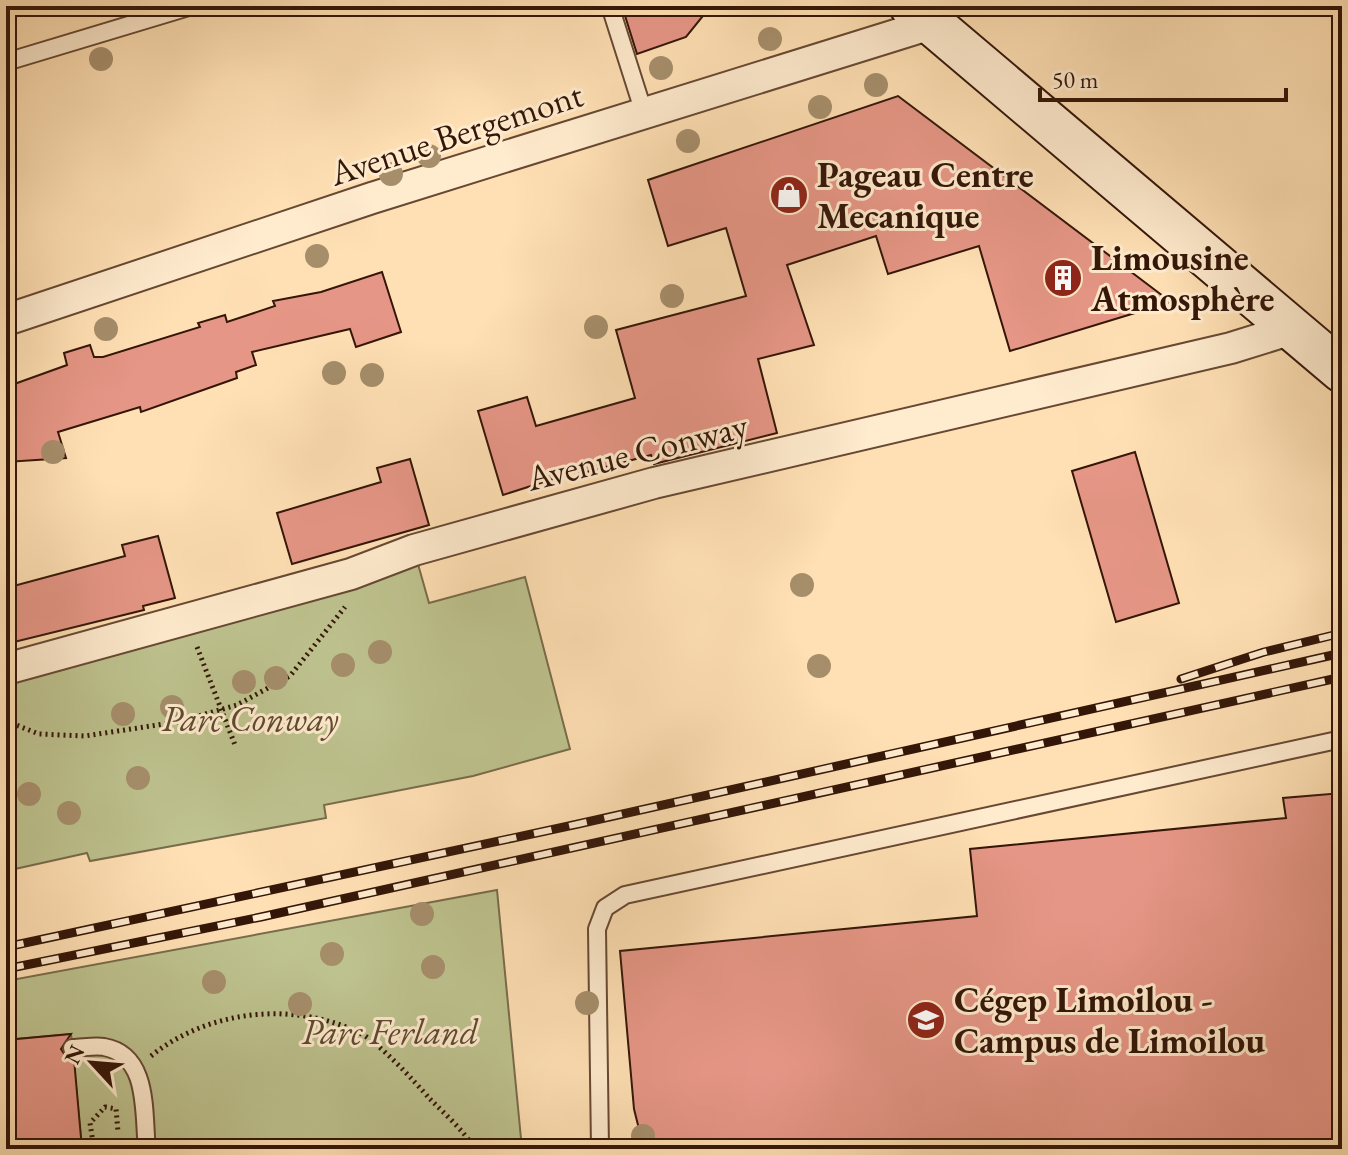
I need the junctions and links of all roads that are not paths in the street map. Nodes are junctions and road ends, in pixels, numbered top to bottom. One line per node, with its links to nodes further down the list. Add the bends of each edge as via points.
1 (192, 6): 4 (lane)
2 (610, 6): 5 (lane)
3 (921, 15): 5 (street, Avenue Bergemont); 7 (main road)
4 (6, 62)
5 (644, 113): 6 (street, Avenue Bergemont)
6 (6, 320)
7 (1292, 329): 8 (main road); 9 (street, Avenue Conway, via 1231,348 654,483)
8 (1342, 371)
9 (6, 669)
10 (1342, 739): 13 (lane, via 625,895 605,908 597,929)
11 (72, 1048): 12 (lane, via 106,1047 130,1062 140,1077)
12 (147, 1149)
13 (600, 1149)

